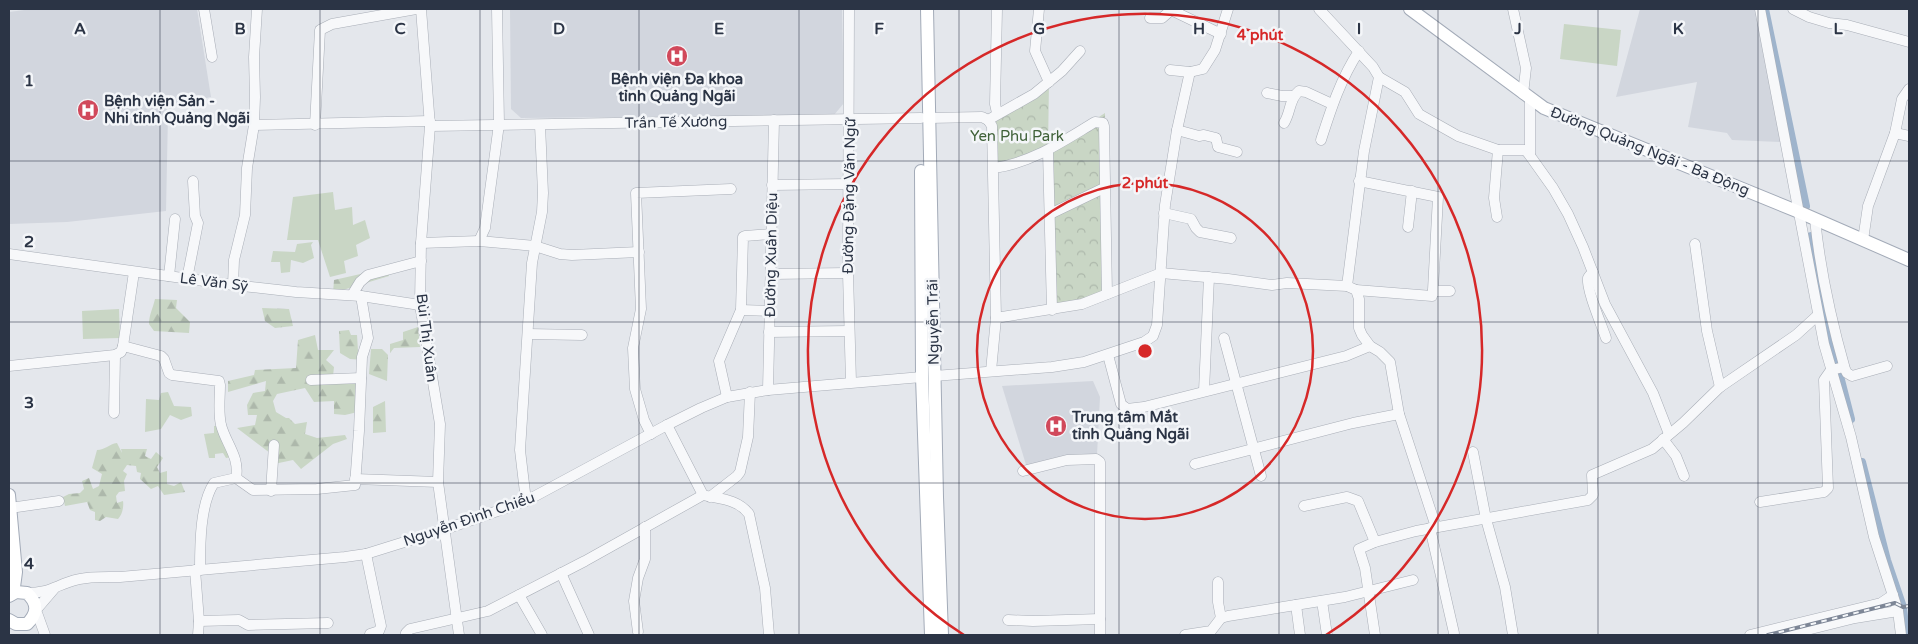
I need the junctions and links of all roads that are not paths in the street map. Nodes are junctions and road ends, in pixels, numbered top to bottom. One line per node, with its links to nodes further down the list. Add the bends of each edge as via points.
1 (204, 9): 23 (street)
2 (257, 9): 41 (street)
3 (416, 9): 42 (street, via 332,24 320,30)
4 (421, 9): 38 (street, Bùi Thị Xuân)
5 (497, 9): 40 (street)
6 (849, 9): 36 (street, Đường Đặng Văn Ngữ)
7 (919, 9): 34 (main road, Nguyễn Trãi)
8 (927, 9): 34 (main road, Nguyễn Trãi)
9 (997, 9): 33 (street, via 995,104)
10 (1040, 9): 27 (street, via 1035,51)
11 (1228, 9): 19 (street)
12 (1319, 9): 22 (street)
13 (1410, 9): 31 (main road, Đường Quảng Ngãi - Ba Động)
14 (1514, 9): 31 (street, via 1526,68)
15 (1760, 9): 60 (street)
16 (1793, 9): 20 (street, via 1829,23)
17 (1170, 10): 18 (street, via 1162,18); 19 (street)
18 (1150, 18)
19 (1221, 34): 25 (street, via 1203,69)
20 (1909, 42)
21 (1080, 51): 27 (street)
22 (1359, 51): 26 (street); 32 (street)
23 (212, 57)
24 (1170, 70): 25 (street)
25 (1190, 72): 44 (street)
26 (1379, 77): 48 (street, via 1405,92 1419,114 1458,136); 54 (street)
27 (1050, 82): 33 (street)
28 (1909, 89): 45 (street, via 1902,99)
29 (1267, 93): 30 (street)
30 (1294, 96): 32 (street, via 1302,90); 39 (street)
31 (1526, 97): 51 (street); 60 (main road, Đường Quảng Ngãi - Ba Động, via 1544,108)
32 (1332, 104): 47 (street)
33 (998, 113): 37 (street)
34 (924, 118): 36 (street, Trần Tế Xương); 37 (street, Trần Tế Xương, via 982,117); 112 (main road, Nguyễn Trãi)
35 (774, 120): 36 (street, Trần Tế Xương); 43 (street, Trần Tế Xương); 56 (street, Đường Xuân Diệu)
36 (850, 120): 55 (street, Đường Đặng Văn Ngữ)
37 (988, 120): 52 (street, via 992,126)
38 (430, 123): 40 (street, Trần Tế Xương); 42 (street, Trần Tế Xương); 71 (street, Bùi Thị Xuân)
39 (1284, 123)
40 (499, 124): 43 (street, Trần Tế Xương); 70 (street, via 485,228)
41 (254, 125): 42 (street, Trần Tế Xương); 86 (street, via 246,168 245,215 234,260)
42 (315, 125)
43 (540, 125): 73 (street, via 543,192)
44 (1176, 130): 50 (street, via 1216,138 1218,147); 61 (street)
45 (1894, 133): 46 (street); 69 (street, via 1868,206)
46 (1909, 136)
47 (1321, 140)
48 (1498, 150): 51 (street, via 1525,150); 63 (street, via 1494,198)
49 (1048, 151): 52 (street); 57 (street, via 1094,122 1103,123); 62 (street)
50 (1237, 152)
51 (1530, 155): 79 (street, via 1568,214)
52 (994, 168): 97 (street)
53 (193, 181): 85 (street, via 198,223)
54 (1359, 181): 59 (street); 87 (street)
55 (849, 184): 56 (street); 80 (street, Đường Đặng Văn Ngữ)
56 (772, 185): 67 (street, Đường Xuân Diệu)
57 (1104, 188): 62 (street); 90 (street)
58 (730, 189): 74 (street, via 636,193)
59 (1412, 191): 66 (street); 88 (street, via 1438,198)
60 (1799, 212): 64 (main road, Đường Quảng Ngãi - Ba Động); 96 (street)
61 (1164, 213): 68 (street, via 1191,219 1200,232); 82 (street)
62 (1050, 214): 94 (street)
63 (1497, 217)
64 (1815, 219): 69 (main road, Đường Quảng Ngãi - Ba Động); 110 (street)
65 (176, 220): 83 (street)
66 (1408, 227)
67 (771, 234): 81 (street, Đường Xuân Diệu); 93 (street, via 743,237)
68 (1232, 238)
69 (1863, 240): 76 (main road, Đường Quảng Ngãi - Ba Động)
70 (479, 241): 71 (street); 73 (street)
71 (421, 242): 77 (street, Bùi Thị Xuân)
72 (1695, 244): 117 (street, via 1707,331)
73 (535, 246): 74 (street, via 566,255); 100 (street)
74 (639, 252): 125 (street, via 640,309 633,348 635,389)
75 (9, 254): 78 (street, Lê Văn Sỹ)
76 (1909, 260)
77 (421, 261): 91 (street, via 368,275 360,282); 92 (street, Bùi Thị Xuân)
78 (134, 272): 83 (street, Lê Văn Sỹ); 104 (street)
79 (1593, 272): 103 (street, via 1588,282); 126 (street, via 1605,304 1654,393)
80 (848, 273): 81 (street); 98 (street, Đường Đặng Văn Ngữ)
81 (770, 274): 95 (street, Đường Xuân Diệu)
82 (1161, 274): 84 (street); 90 (street); 107 (street, Nguyễn Đình Chiểu, via 1153,336)
83 (169, 276): 85 (street, Lê Văn Sỹ)
84 (1209, 278): 87 (street, via 1272,285 1287,283); 119 (street)
85 (187, 279): 86 (street, Lê Văn Sỹ)
86 (233, 285): 91 (street, Lê Văn Sỹ)
87 (1352, 288): 88 (street, via 1432,296); 105 (street, via 1359,299 1359,328)
88 (1434, 291): 89 (street)
89 (1450, 291)
90 (1107, 294): 94 (street, via 1082,304)
91 (356, 296): 92 (street, Lê Văn Sỹ); 113 (street, via 368,333)
92 (420, 305): 136 (street, Bùi Thị Xuân, via 440,424)
93 (741, 310): 95 (street); 121 (street, via 719,362)
94 (1052, 310): 97 (street)
95 (770, 311): 99 (street, Đường Xuân Diệu)
96 (1818, 315): 110 (street); 117 (street, via 1796,335)
97 (996, 318): 111 (street)
98 (849, 331): 99 (street); 115 (street, Đường Đặng Văn Ngữ)
99 (769, 332): 118 (street, Đường Xuân Diệu)
100 (528, 334): 101 (street); 141 (street, via 520,450)
101 (582, 335)
102 (1224, 338): 116 (street)
103 (1606, 338)
104 (123, 346): 106 (street); 134 (street, via 161,356 168,373 219,381 220,422 235,456)
105 (1370, 346): 116 (street, via 1346,356); 123 (street, via 1390,362)
106 (115, 355): 108 (street); 122 (street)
107 (1108, 355): 111 (street, Nguyễn Đình Chiểu, via 1052,367); 119 (street, via 1118,396 1127,409)
108 (9, 366)
109 (1887, 366): 110 (street, via 1852,376)
110 (1838, 368): 142 (street, via 1824,380 1828,488 1824,492); 160 (street, via 1874,537)
111 (991, 371): 112 (street, Nguyễn Đình Chiểu)
112 (928, 377): 115 (street, Nguyễn Đình Chiểu); 163 (main road, Nguyễn Trãi)
113 (361, 378): 114 (street); 135 (street)
114 (311, 380)
115 (851, 382): 118 (street, Nguyễn Đình Chiểu)
116 (1237, 382): 119 (street); 128 (street)
117 (1720, 387): 126 (street)
118 (768, 390): 120 (street, Nguyễn Đình Chiểu)
119 (1204, 391)
120 (750, 392): 121 (street, Nguyễn Đình Chiểu); 139 (street, via 748,436 740,472)
121 (727, 397): 124 (street, Nguyễn Đình Chiểu)
122 (114, 413)
123 (1399, 414): 128 (street); 147 (street)
124 (667, 425): 125 (street, Nguyễn Đình Chiểu); 139 (street)
125 (651, 434): 141 (street, Nguyễn Đình Chiểu)
126 (1666, 437): 133 (street); 145 (street, via 1652,449 1592,475 1593,495 1588,500)
127 (274, 445): 137 (street)
128 (1255, 449): 130 (street); 132 (street)
129 (1473, 452): 145 (street)
130 (1195, 464)
131 (1023, 471): 168 (street, via 1067,460 1098,459)
132 (1262, 476)
133 (1684, 476)
134 (236, 478): 137 (street, via 253,490); 151 (street, via 214,483 209,493)
135 (355, 480): 136 (street); 137 (street, via 352,486)
136 (438, 482): 148 (street, Bùi Thị Xuân)
137 (271, 491)
138 (9, 495): 144 (main road)
139 (707, 496): 146 (street); 186 (street, via 734,502 749,514 765,588)
140 (59, 501): 144 (street)
141 (526, 502): 148 (street, Nguyễn Đình Chiểu)
142 (1760, 502)
143 (1304, 506): 149 (street, via 1347,497 1358,501)
144 (10, 508): 152 (main road)
145 (1486, 519): 147 (street); 195 (street, via 1505,587)
146 (645, 527): 153 (street); 175 (street, via 645,559 634,601)
147 (1433, 528): 149 (street); 176 (street)
148 (446, 529): 150 (street, Nguyễn Đình Chiểu); 167 (street, Bùi Thị Xuân)
149 (1375, 542): 157 (street, via 1359,549)
150 (366, 554): 151 (street, Nguyễn Đình Chiểu); 177 (street, via 381,626 380,631)
151 (197, 570): 156 (street, Nguyễn Đình Chiểu, via 120,577 94,576 69,581); 170 (street)
152 (16, 572): 158 (main road); 161 (main road)
153 (561, 573): 159 (street); 185 (street)
154 (1413, 580): 157 (street)
155 (1218, 582): 171 (street)
156 (55, 588): 158 (street, Nguyễn Đình Chiểu, via 42,593); 165 (street)
157 (1368, 590): 162 (street); 194 (street)
158 (28, 593): 161 (main road, via 16,592); 165 (main road)
159 (519, 595): 167 (street, via 488,611); 184 (street)
160 (1892, 595): 166 (street); 196 (street, via 1881,603)
161 (9, 596)
162 (1322, 601): 164 (street); 193 (street)
163 (935, 603): 187 (main road, Nguyễn Trãi); 188 (main road, Nguyễn Trãi)
164 (1296, 604): 171 (street); 192 (street)
165 (36, 610): 174 (main road); 180 (street)
166 (1898, 611): 197 (street); 198 (street)
167 (457, 618): 182 (street, via 410,628); 183 (street, Bùi Thị Xuân)
168 (1100, 619): 169 (street); 189 (street)
169 (1008, 620)
170 (199, 621): 173 (street, via 239,620 248,625); 181 (street)
171 (1219, 621): 190 (street, via 1211,632); 191 (street)
172 (9, 622): 174 (main road); 178 (main road)
173 (328, 623)
174 (24, 630): 179 (street)
175 (638, 632)
176 (1454, 633)
177 (370, 634)
178 (13, 635)
179 (42, 635)
180 (45, 635)
181 (198, 635)
182 (407, 635)
183 (459, 635)
184 (542, 635)
185 (588, 635)
186 (768, 635)
187 (931, 635)
188 (942, 635)
189 (1100, 635)
190 (1185, 635)
191 (1221, 635)
192 (1300, 635)
193 (1327, 635)
194 (1375, 635)
195 (1513, 635)
196 (1750, 635)
197 (1787, 635)
198 (1901, 635)

